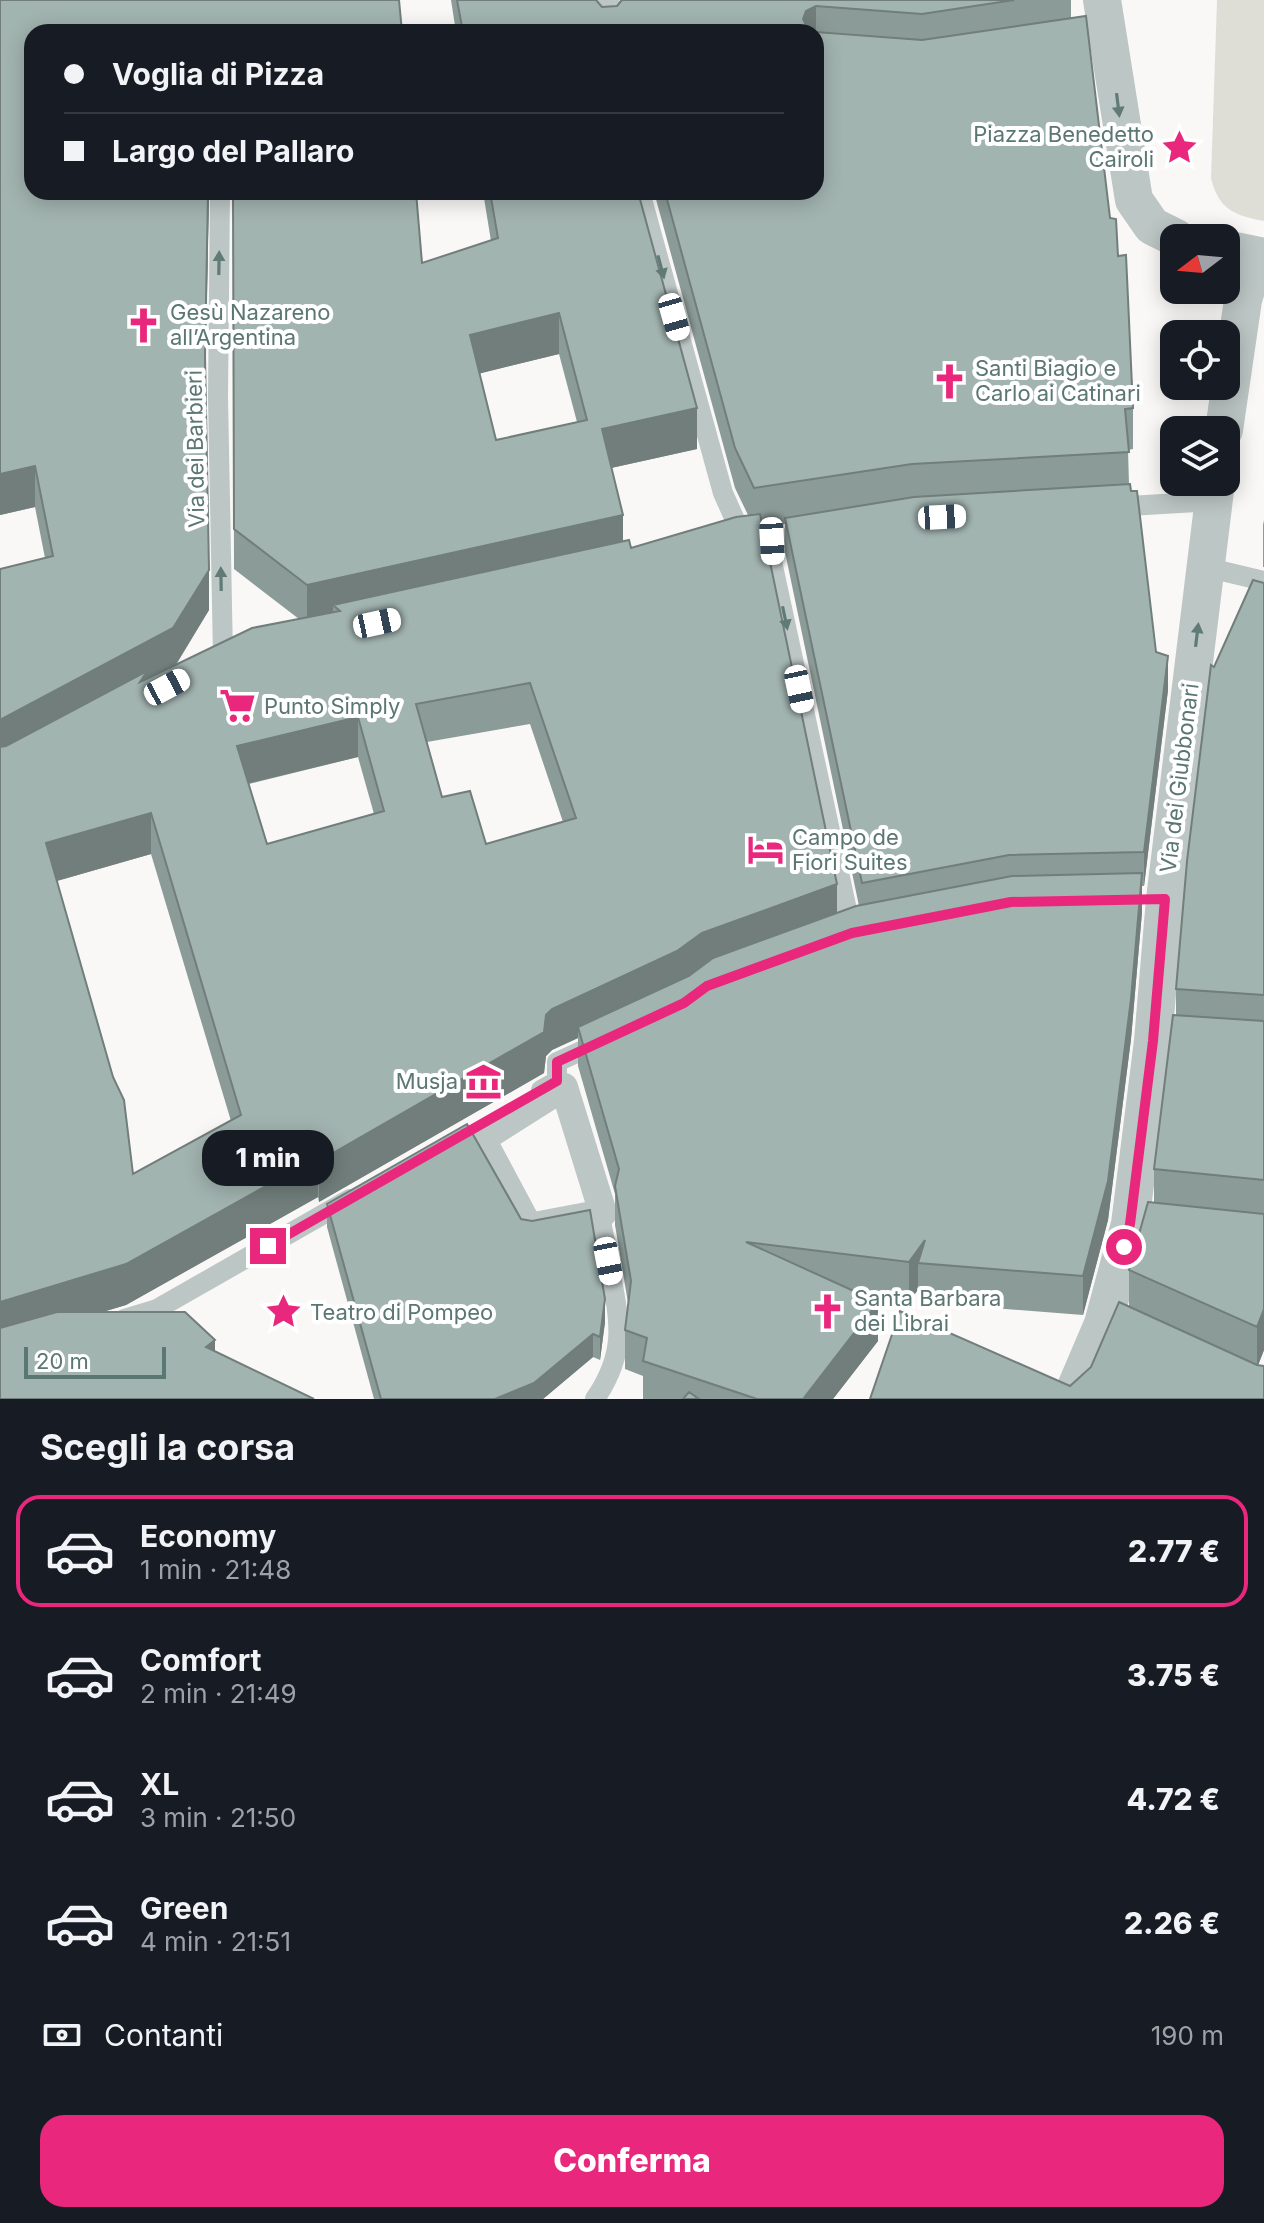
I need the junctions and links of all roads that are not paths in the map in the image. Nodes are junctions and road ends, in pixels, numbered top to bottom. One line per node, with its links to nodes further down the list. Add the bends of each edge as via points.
1 (605, 0): 3 (street)
2 (1102, 0): 6 (street, one-way to 6, via 1097,41 1134,200)
3 (607, 24)
4 (220, 200): 19 (lane, Via dei Barbieri, one-way to 4)
5 (642, 200): 15 (lane, one-way to 15, via 723,493)
6 (1160, 230)
7 (1240, 252): 8 (street)
8 (1264, 258): 9 (street, via 1243,300)
9 (1226, 416)
10 (1185, 496): 12 (lane)
11 (1214, 496): 17 (street, Via dei Giubbonari)
12 (1096, 508)
13 (835, 531): 14 (lane)
14 (772, 541): 15 (lane); 20 (lane, one-way to 20, via 773,566)
15 (746, 542): 16 (lane)
16 (715, 549)
17 (1205, 567): 18 (lane); 28 (street, Via dei Giubbonari, one-way to 17, via 1118,1324 1145,1225 1161,1042 1157,900)
18 (1264, 581)
19 (224, 658)
20 (852, 934)
21 (628, 1029): 22 (lane, via 557,1062)
22 (558, 1085): 23 (lane); 25 (street, via 564,1087); 25 (street, via 482,1139 529,1227)
23 (466, 1134)
24 (362, 1193): 26 (lane, via 163,1315)
25 (600, 1215): 27 (lane, via 621,1322 618,1353)
26 (106, 1324)
27 (595, 1399)
28 (1071, 1399)

